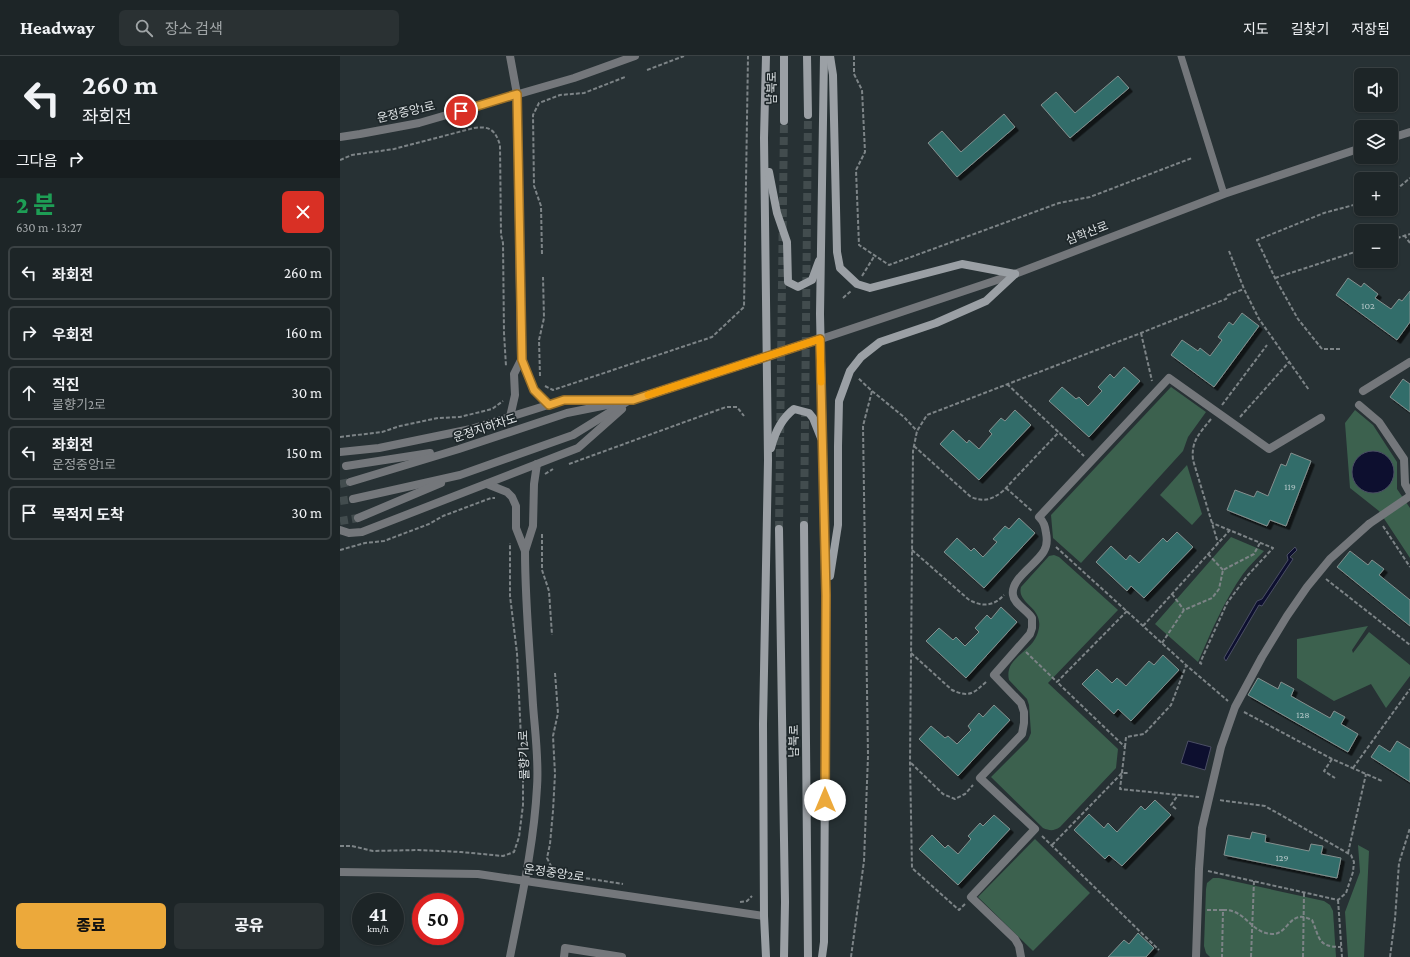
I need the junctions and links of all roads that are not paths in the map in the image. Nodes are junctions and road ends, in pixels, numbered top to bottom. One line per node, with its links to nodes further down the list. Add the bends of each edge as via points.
1 (510, 56): 9 (street)
2 (636, 56): 9 (street, 운정중앙1로, via 574,78)
3 (766, 56): 16 (main road)
4 (784, 56): 11 (main road, 남북로)
5 (808, 56): 10 (main road)
6 (824, 56): 18 (main road)
7 (830, 56): 19 (main road, via 833,75 837,252 840,268 857,284 870,288 962,264)
8 (1181, 56): 17 (lane)
9 (517, 94): 14 (street, 운정중앙1로, via 419,123); 22 (street)
10 (808, 114)
11 (784, 121)
12 (1410, 132): 13 (street)
13 (1398, 136)
14 (340, 137)
15 (1354, 150): 17 (street, 심학산로)
16 (765, 154): 18 (main road, via 777,213 787,242 788,282 798,287 812,280); 21 (main road)
17 (1224, 194): 19 (street, 심학산로)
18 (821, 255): 20 (main road)
19 (1015, 274): 20 (street, 심학산로); 47 (main road, via 986,301 936,323 880,342 861,357 850,371 839,401 838,525)
20 (820, 339): 21 (street, 심학산로); 30 (main road)
21 (767, 357): 25 (street, 심학산로); 33 (main road)
22 (522, 360): 26 (street, via 534,390); 28 (street, via 514,374 515,395)
23 (1410, 362): 24 (street)
24 (1363, 391)
25 (631, 400): 26 (street, via 564,400); 31 (street, 운정지하차도, via 568,413); 34 (street, via 578,448); 36 (street, via 573,435)
26 (549, 405): 28 (street)
27 (1359, 405): 39 (street, via 1379,422 1404,459 1405,484)
28 (510, 417): 32 (street, via 463,431 379,448)
29 (1321, 418): 58 (street, via 1269,449 1170,378 1039,517 1044,522 1047,539 1044,551 1015,582 1012,589 1016,602 1032,618 1030,634 994,675 1021,703 1024,712 1022,734 980,778 1035,829 971,897 1015,939)
30 (823, 442): 33 (main road, via 810,413 794,409 785,416 775,434); 47 (main road)
31 (459, 449): 35 (street); 37 (street, 운정지하차도)
32 (340, 452)
33 (768, 460): 50 (main road, via 763,724)
34 (537, 464): 38 (street); 46 (street, via 534,484 534,526)
35 (346, 466)
36 (460, 475): 41 (street); 42 (street)
37 (350, 482)
38 (487, 484): 45 (street, via 362,532 348,533); 46 (street, via 507,492 512,497 516,506 516,528)
39 (1410, 493)
40 (1410, 496): 59 (street, bridge, via 1369,524 1330,559 1287,616 1235,707 1221,747 1202,828)
41 (353, 499)
42 (358, 518)
43 (804, 525): 56 (main road, 남북로)
44 (779, 529): 55 (main road, 남북로)
45 (340, 530)
46 (525, 551): 49 (street, 물향기2로, via 525,594 538,786)
47 (826, 595): 57 (main road)
48 (340, 872): 49 (street, 운정중앙2로, via 478,874)
49 (525, 881): 50 (street, 운정중앙2로); 51 (street, 물향기2로)
50 (764, 916): 54 (main road)
51 (510, 957)
52 (564, 957): 53 (street, via 566,948)
53 (622, 957)
54 (766, 957)
55 (784, 957)
56 (808, 957)
57 (822, 957)
58 (1022, 957)
59 (1196, 957)

